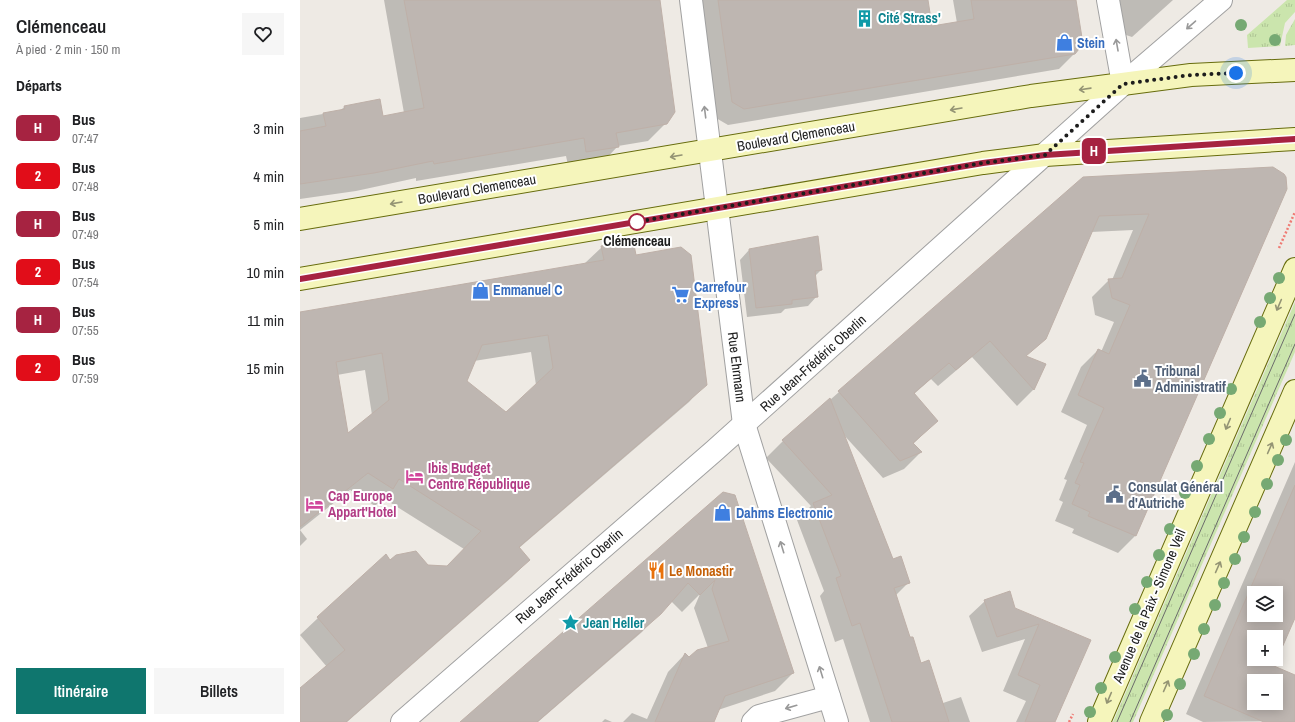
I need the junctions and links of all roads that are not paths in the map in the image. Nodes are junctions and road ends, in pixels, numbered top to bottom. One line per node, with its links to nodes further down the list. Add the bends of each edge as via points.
1 (691, 0): 7 (street, Rue Ehrmann, one-way to 1)
2 (1108, 0): 5 (street, one-way to 2)
3 (1221, 0): 5 (street, Rue Jean-Frédéric Oberlin, one-way to 5)
4 (1295, 70): 5 (street, Boulevard Clemenceau, via 1191,75)
5 (1123, 84): 7 (street, Boulevard Clemenceau, one-way to 7, via 1031,96); 8 (street, Rue Jean-Frédéric Oberlin)
6 (1295, 139): 8 (street)
7 (709, 151): 9 (street, Rue Ehrmann); 10 (street, Boulevard Clemenceau, one-way to 10)
8 (1045, 155): 9 (street); 14 (street, Rue Jean-Frédéric Oberlin)
9 (717, 208): 12 (street); 14 (street, Rue Ehrmann)
10 (300, 219)
11 (1295, 269): 19 (street, Avenue de la Paix - Simone Veil, one-way to 19)
12 (300, 279)
13 (1295, 391): 20 (street, one-way to 13)
14 (744, 424): 15 (street, Rue Ehrmann, one-way to 14); 16 (street, Rue Jean-Frédéric Oberlin)
15 (829, 697): 17 (street, one-way to 17, via 760,716); 18 (street, Rue Ehrmann)
16 (402, 722)
17 (754, 722)
18 (837, 722)
19 (1099, 722)
20 (1151, 722)

